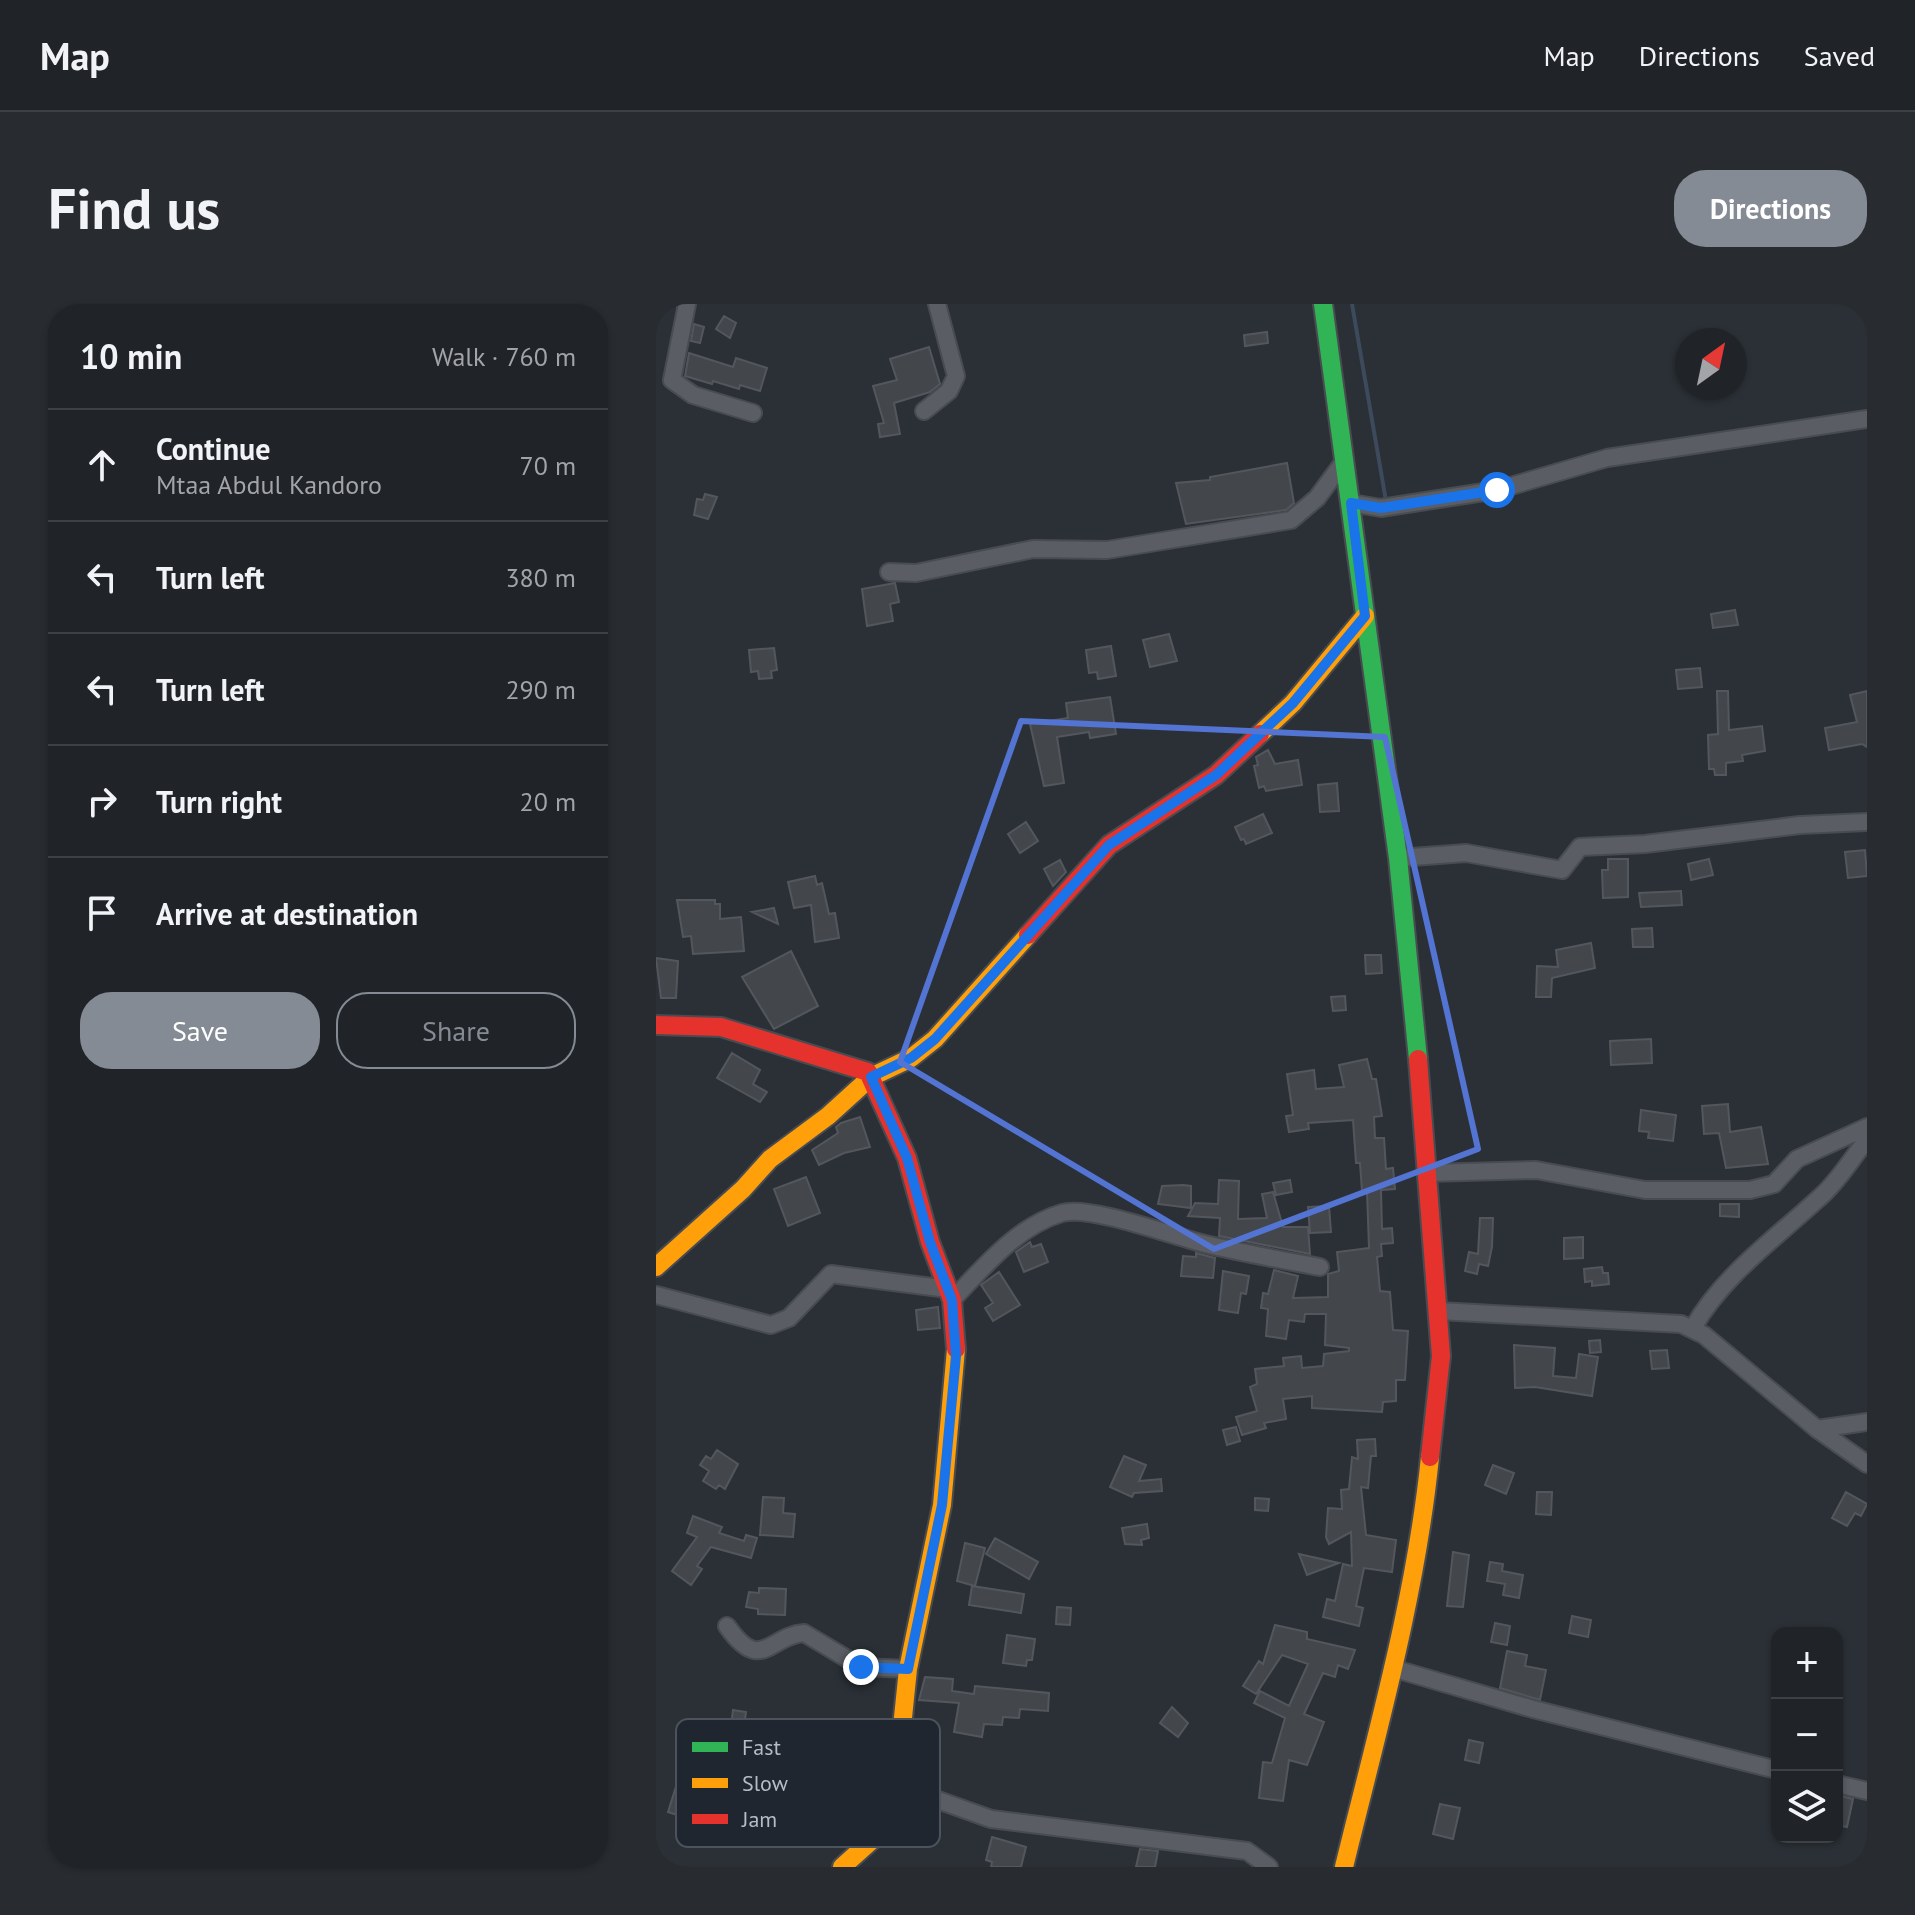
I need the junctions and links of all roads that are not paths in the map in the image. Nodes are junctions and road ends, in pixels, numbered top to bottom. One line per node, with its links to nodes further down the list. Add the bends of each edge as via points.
1 (687, 304): 5 (street, via 672,380 693,395)
2 (937, 304): 4 (street, via 956,376 949,391)
3 (1323, 304): 7 (street)
4 (924, 411)
5 (753, 413)
6 (1867, 419): 8 (street, via 1607,458 1497,490 1381,508)
7 (1345, 460): 8 (street); 9 (street, via 1317,498 1291,520 1107,550 1033,549 916,573)
8 (1351, 503): 10 (street)
9 (889, 572)
10 (1365, 616): 12 (street); 14 (street, via 1293,703 1216,775 1109,845 935,1039 911,1058)
11 (1867, 822): 12 (street, via 1580,847 1562,870 1466,853)
12 (1398, 858): 17 (street)
13 (656, 1025): 14 (street, via 721,1027 858,1066)
14 (871, 1077): 18 (street, via 770,1159); 21 (street, via 907,1158)
15 (1867, 1127): 17 (street, via 1797,1159 1774,1184 1750,1190 1645,1190 1536,1170)
16 (1867, 1140): 23 (street, via 1821,1197 1743,1268)
17 (1429, 1173): 22 (street)
18 (656, 1267)
19 (1320, 1267): 21 (street, via 1093,1214 1064,1212 1038,1224)
20 (656, 1295): 21 (street, via 771,1325 789,1318 831,1274)
21 (950, 1295): 29 (street, via 956,1356 942,1505)
22 (1439, 1311): 23 (street, via 1667,1322); 28 (street, via 1441,1356 1425,1508)
23 (1693, 1328): 25 (street)
24 (1867, 1422): 25 (street)
25 (1817, 1429): 26 (street)
26 (1867, 1464)
27 (727, 1626): 29 (street, via 737,1640 757,1649 767,1650 804,1633 861,1667)
28 (1392, 1668): 31 (street); 38 (street)
29 (908, 1669): 30 (street)
30 (903, 1719)
31 (1771, 1768)
32 (1843, 1785): 33 (street)
33 (1867, 1791)
34 (940, 1801): 37 (street, via 991,1819 1247,1851)
35 (864, 1847): 36 (street)
36 (842, 1867)
37 (1269, 1867)
38 (1344, 1867)

